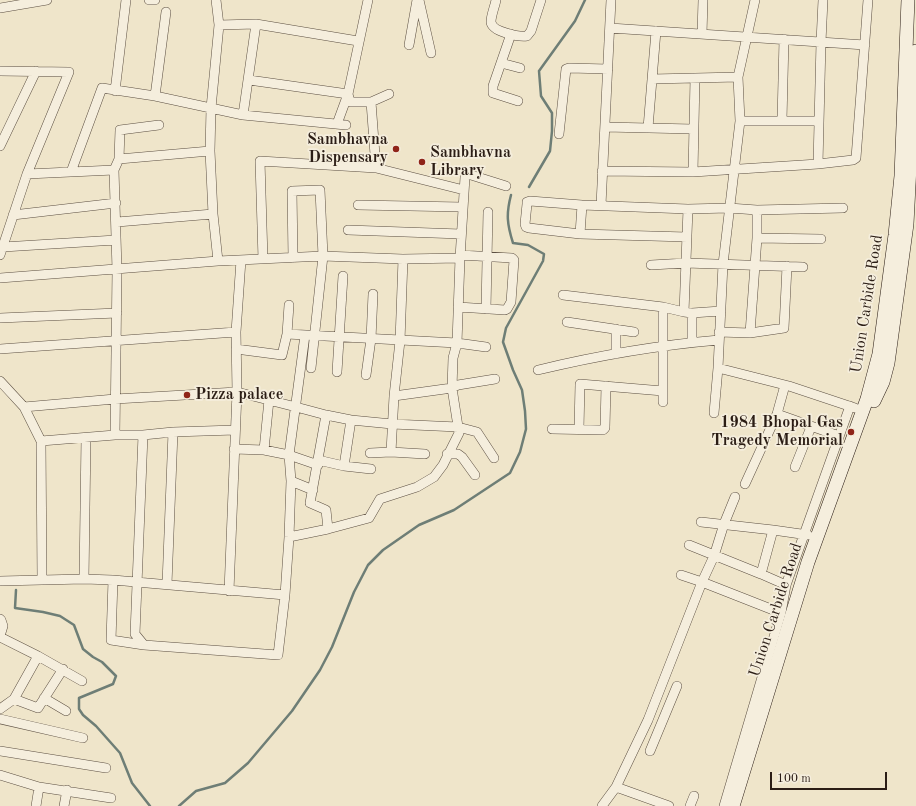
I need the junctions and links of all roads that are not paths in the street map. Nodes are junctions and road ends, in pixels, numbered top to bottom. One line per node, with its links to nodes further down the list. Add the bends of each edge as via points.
1 (47, 0): 16 (street)
2 (126, 0): 41 (street)
3 (149, 0): 4 (street)
4 (156, 0)
5 (216, 0): 19 (street)
6 (368, 0): 26 (street)
7 (418, 0): 28 (street); 31 (street)
8 (496, 0): 22 (street, via 492,25)
9 (541, 0): 22 (street, via 527,36)
10 (611, 0): 20 (street)
11 (703, 0): 23 (street)
12 (755, 0): 24 (street)
13 (823, 0): 27 (street)
14 (868, 0): 29 (street)
15 (908, 0): 62 (street, Union Carbide Road)
16 (0, 8)
17 (166, 12): 44 (street)
18 (256, 24): 19 (street); 26 (street); 40 (street)
19 (219, 25): 47 (street)
20 (610, 28): 21 (street); 34 (street)
21 (656, 31): 23 (street); 39 (street)
22 (511, 34): 32 (street)
23 (702, 34): 24 (street)
24 (747, 36): 25 (street); 37 (street)
25 (784, 39): 27 (street); 49 (street)
26 (358, 41): 42 (street)
27 (821, 42): 29 (street); 51 (street)
28 (409, 45)
29 (865, 45): 60 (street, via 856,158)
30 (916, 51): 62 (street, Union Carbide Road)
31 (431, 53)
32 (500, 63): 33 (street); 46 (street, via 493,92)
33 (520, 68)
34 (608, 69): 53 (street); 56 (street, via 566,69)
35 (0, 70): 36 (street)
36 (36, 71): 57 (street); 68 (street, via 69,72)
37 (738, 77): 38 (street); 50 (street)
38 (695, 78): 39 (street); 55 (street)
39 (652, 79): 54 (street)
40 (249, 80): 42 (street); 48 (street)
41 (115, 90): 44 (street); 66 (street, via 102,88)
42 (348, 94): 45 (street, via 350,102); 48 (street, via 341,124)
43 (389, 94): 45 (street)
44 (155, 96): 47 (street)
45 (371, 102): 61 (street)
46 (518, 102)
47 (210, 108): 48 (street); 58 (street)
48 (243, 115)
49 (782, 120): 50 (street); 51 (street)
50 (740, 121): 64 (street)
51 (819, 121): 60 (street)
52 (159, 125): 59 (street, via 120,130)
53 (605, 127): 54 (street); 65 (street)
54 (648, 128): 55 (street)
55 (693, 129): 67 (street)
56 (559, 134)
57 (0, 146)
58 (210, 151): 59 (street); 81 (street)
59 (118, 159): 63 (street)
60 (818, 164): 64 (street)
61 (376, 168): 70 (street); 96 (street, via 260,161)
62 (909, 169): 157 (street, Union Carbide Road, via 895,235 879,354 872,386); 244 (street, Union Carbide Road, via 906,237 883,382 809,575)
63 (114, 170): 66 (street); 71 (street)
64 (734, 170): 67 (street); 76 (street)
65 (602, 171): 67 (street); 74 (street)
66 (71, 172): 68 (street)
67 (692, 172)
68 (27, 174): 82 (street)
69 (506, 186): 70 (street, via 471,174 465,178)
70 (464, 190): 75 (street)
71 (116, 203): 82 (street); 83 (street)
72 (358, 205): 75 (street)
73 (582, 205): 74 (street); 86 (street); 86 (street, via 530,201 527,204 526,217 526,227 529,228)
74 (601, 205): 78 (street)
75 (462, 207): 85 (street)
76 (729, 208): 78 (street); 79 (street); 101 (street)
77 (843, 208): 79 (street)
78 (688, 209): 87 (street)
79 (757, 210): 88 (street)
80 (488, 212): 94 (street)
81 (213, 214): 83 (street); 99 (street)
82 (13, 215): 91 (street)
83 (117, 222): 90 (street)
84 (348, 230): 85 (street)
85 (461, 234): 93 (street)
86 (580, 234): 87 (street)
87 (687, 237): 100 (street)
88 (757, 238): 89 (street); 103 (street)
89 (821, 239)
90 (116, 240): 91 (street); 106 (street)
91 (1, 251)
92 (323, 256): 95 (street); 95 (street, via 320,190 292,191); 97 (street); 125 (street)
93 (460, 257): 94 (street); 97 (street); 113 (street)
94 (488, 257): 114 (street); 114 (street, via 514,260 510,305 505,310)
95 (293, 258): 96 (street)
96 (263, 259): 98 (street)
97 (404, 259): 129 (street)
98 (241, 260): 99 (street); 121 (street)
99 (218, 262): 106 (street)
100 (686, 263): 101 (street); 102 (street); 116 (street)
101 (723, 264): 103 (street); 115 (street)
102 (651, 265)
103 (754, 265): 104 (street); 123 (street)
104 (787, 266): 105 (street); 123 (street, via 784,328)
105 (802, 267)
106 (117, 270): 108 (street); 117 (street)
107 (343, 276): 127 (street)
108 (0, 278)
109 (373, 294): 128 (street)
110 (563, 295): 112 (street)
111 (289, 305): 124 (street)
112 (664, 306): 116 (street); 134 (street)
113 (458, 307): 114 (street); 132 (street)
114 (486, 309)
115 (720, 311): 116 (street); 126 (street)
116 (688, 312): 131 (street)
117 (116, 313): 118 (street); 130 (street)
118 (0, 318)
119 (567, 322): 120 (street)
120 (616, 329): 122 (street); 137 (street)
121 (236, 332): 130 (street); 135 (street)
122 (634, 332)
123 (750, 333): 126 (street)
124 (287, 334): 125 (street); 135 (street, via 282,355)
125 (310, 336): 127 (street); 138 (street); 154 (street)
126 (719, 336): 131 (street); 139 (street)
127 (339, 337): 128 (street); 141 (street)
128 (371, 339): 129 (street); 142 (street)
129 (400, 341): 132 (street); 150 (street)
130 (116, 342): 136 (street); 151 (street)
131 (692, 342): 134 (street)
132 (457, 343): 133 (street); 147 (street, via 453,358)
133 (486, 347)
134 (664, 347): 137 (street); 148 (street)
135 (236, 348): 149 (street)
136 (0, 349)
137 (616, 354): 140 (street)
138 (311, 368)
139 (718, 368): 145 (street); 158 (street)
140 (538, 370)
141 (337, 372)
142 (366, 375)
143 (495, 379): 147 (street)
144 (0, 381): 156 (street)
145 (785, 385): 155 (street); 159 (street)
146 (606, 386): 148 (street); 166 (street, via 603,430); 166 (street, via 580,384)
147 (452, 388): 150 (street); 163 (street)
148 (663, 390): 153 (street)
149 (237, 392): 151 (street); 152 (street); 167 (street)
150 (394, 396): 162 (street)
151 (115, 399): 156 (street); 169 (street)
152 (269, 400): 154 (street); 175 (street)
153 (663, 402)
154 (296, 406): 160 (street); 180 (street)
155 (850, 406): 157 (street); 171 (street)
156 (24, 407): 173 (street)
157 (862, 411): 197 (street, Union Carbide Road)
158 (714, 413)
159 (778, 414): 164 (street); 188 (street)
160 (326, 415): 161 (street); 182 (street)
161 (351, 420): 162 (street); 183 (street)
162 (392, 424): 163 (street); 176 (street)
163 (458, 426): 179 (street, via 459,433); 181 (street, via 477,432)
164 (811, 426): 171 (street); 184 (street)
165 (552, 429): 166 (street)
166 (579, 429)
167 (234, 430): 168 (street); 174 (street)
168 (173, 432): 170 (street); 208 (street)
169 (115, 435): 170 (street); 172 (street)
170 (143, 435): 206 (street)
171 (839, 436): 195 (street)
172 (86, 438): 173 (street); 202 (street)
173 (41, 441): 203 (street)
174 (234, 448): 175 (street); 210 (street)
175 (264, 450): 180 (street)
176 (391, 452): 177 (street); 178 (street)
177 (370, 453)
178 (425, 454)
179 (447, 454): 186 (street, via 458,454); 193 (street, via 434,477 417,487 380,499 369,518)
180 (289, 455): 182 (street); 187 (street)
181 (494, 458)
182 (318, 462): 183 (street); 189 (street)
183 (344, 466): 185 (street)
184 (795, 467)
185 (371, 469)
186 (475, 475)
187 (290, 481): 189 (street); 196 (street)
188 (745, 484)
189 (313, 490): 193 (street, via 310,503 326,510)
190 (735, 497): 192 (street)
191 (701, 522): 192 (street)
192 (724, 524): 194 (street); 199 (street)
193 (328, 529): 196 (street)
194 (773, 530): 195 (street); 200 (street)
195 (804, 534): 197 (street); 209 (street)
196 (289, 537): 211 (street)
197 (817, 538): 243 (street, Union Carbide Road)
198 (689, 545): 199 (street)
199 (714, 556): 200 (street); 207 (street)
200 (761, 574): 209 (street)
201 (681, 575): 207 (street)
202 (84, 578): 203 (street); 204 (street)
203 (42, 580): 205 (street)
204 (113, 580): 206 (street); 215 (street, via 111,640)
205 (0, 581)
206 (137, 581): 208 (street); 215 (street, via 135,634)
207 (702, 582): 212 (street); 225 (street)
208 (167, 584): 210 (street)
209 (786, 585): 212 (street)
210 (229, 591): 211 (street)
211 (285, 596): 215 (street, via 278,655)
212 (781, 613): 242 (street)
213 (0, 619): 214 (street)
214 (0, 636): 216 (street)
215 (144, 645)
216 (38, 656): 217 (street); 221 (street)
217 (63, 669): 218 (street); 220 (street)
218 (82, 681)
219 (677, 686): 226 (street)
220 (44, 698): 221 (street, via 38,708); 223 (street)
221 (14, 699): 222 (street)
222 (0, 709)
223 (66, 711)
224 (0, 719): 227 (street)
225 (648, 720): 226 (street); 233 (street)
226 (660, 727): 229 (street)
227 (83, 738)
228 (0, 751): 230 (street)
229 (650, 751)
230 (106, 768)
231 (0, 775): 232 (street)
232 (39, 787): 234 (street); 237 (street)
233 (616, 787): 239 (street); 240 (street)
234 (67, 790): 236 (street); 238 (street)
235 (694, 796): 241 (street)
236 (111, 798)
237 (36, 806)
238 (64, 806)
239 (602, 806)
240 (669, 806)
241 (690, 806)
242 (724, 806)
243 (733, 806)
244 (740, 806)

